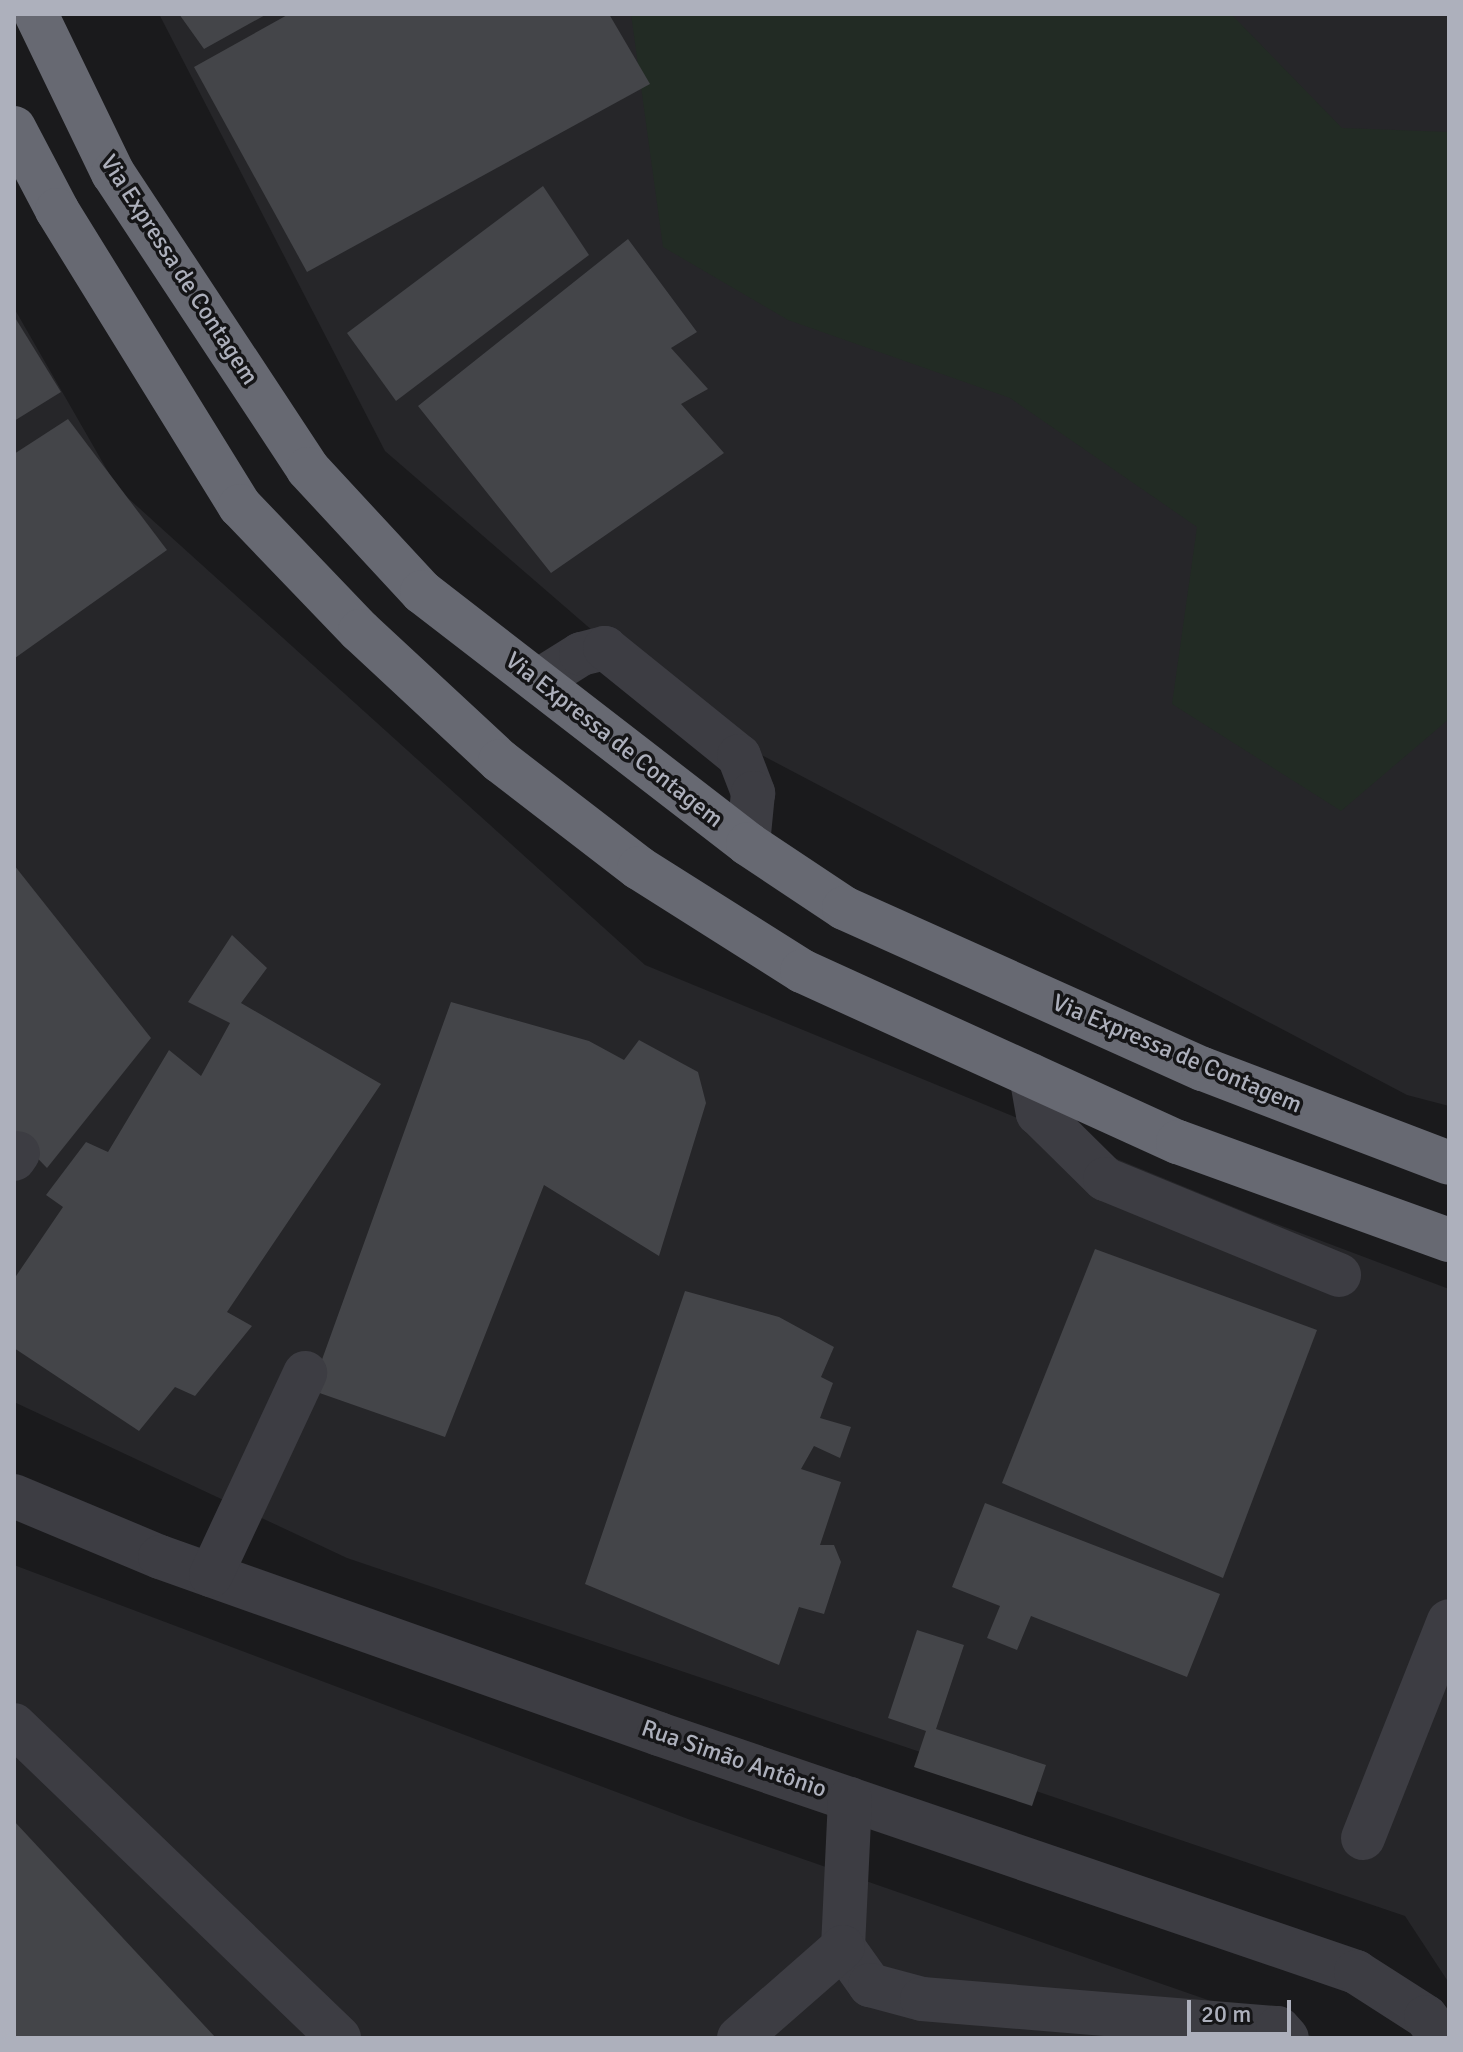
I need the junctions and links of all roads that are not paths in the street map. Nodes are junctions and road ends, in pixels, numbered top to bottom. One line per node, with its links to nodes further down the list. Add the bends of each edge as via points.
1 (36, 14): 3 (highway, Via Expressa de Contagem, via 113,173 308,469 422,592)
2 (14, 128): 5 (highway, via 57,210 240,506 360,631 500,761 639,868 802,971)
3 (538, 681): 4 (highway, Via Expressa de Contagem); 4 (street, via 581,654 605,648 739,756 753,793)
4 (748, 844): 6 (highway, Via Expressa de Contagem, via 844,908 1203,1069)
5 (1031, 1075): 7 (highway, via 1178,1142); 8 (street, via 1038,1113 1105,1179)
6 (1449, 1163)
7 (1449, 1240)
8 (1339, 1275)
9 (305, 1373): 11 (street)
10 (14, 1496): 11 (street, Rua Simão Antônio)
11 (211, 1575): 14 (street, Rua Simão Antônio)
12 (1449, 1621): 15 (street)
13 (14, 1725): 17 (street)
14 (850, 1799): 16 (street); 20 (street, Rua Simão Antônio, via 1356,1972 1426,2017)
15 (1363, 1838)
16 (843, 1947): 18 (street); 19 (street, via 870,1985 893,1995 1278,2028)
17 (339, 2038)
18 (739, 2038)
19 (1287, 2038)
20 (1442, 2038)

